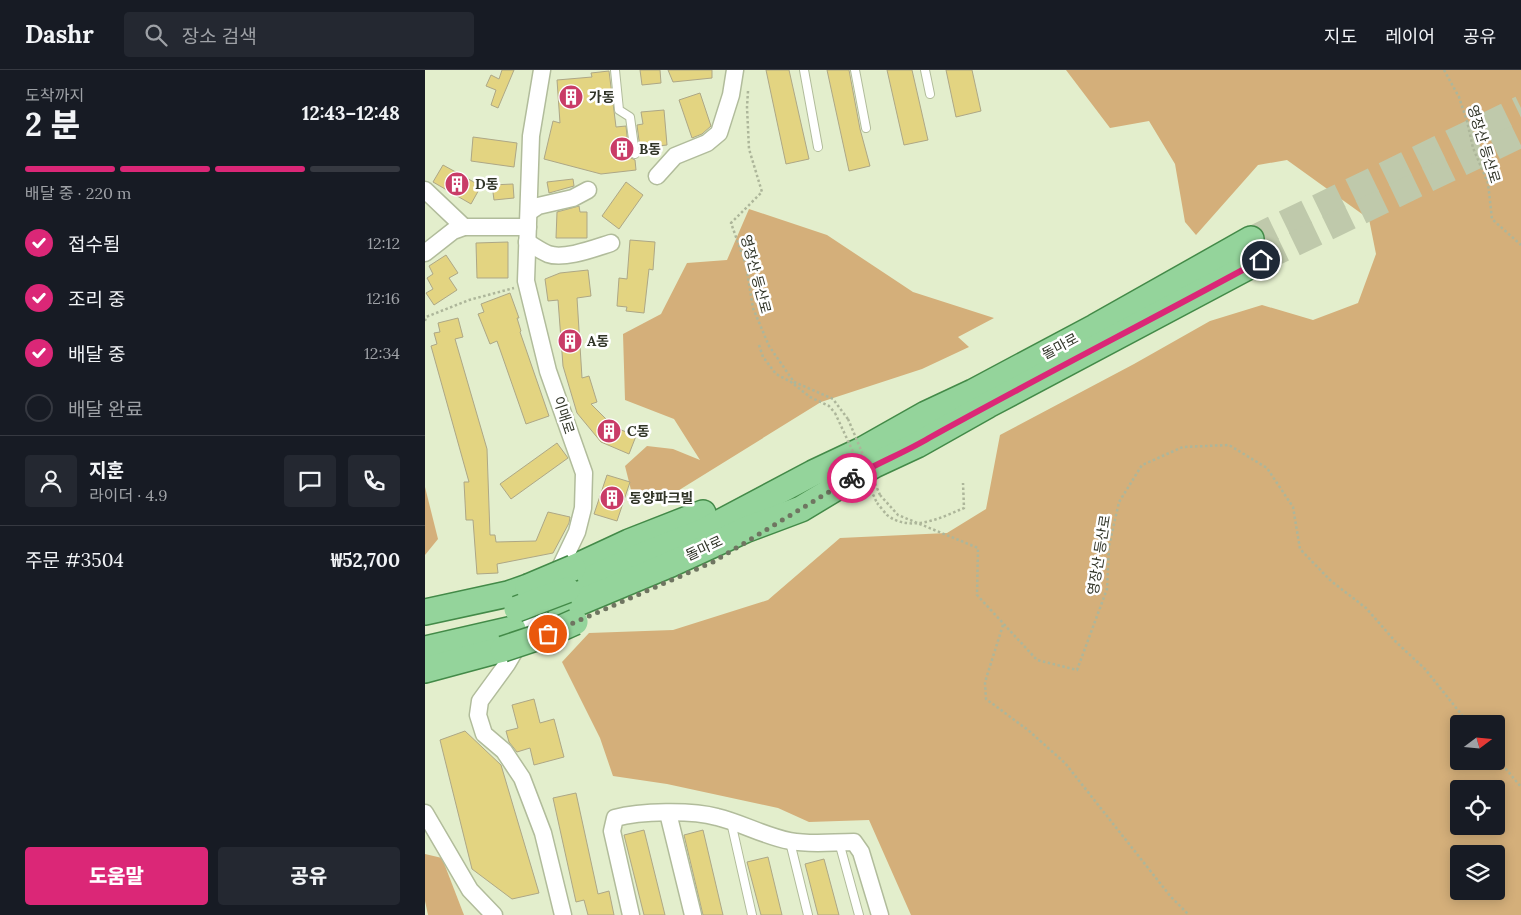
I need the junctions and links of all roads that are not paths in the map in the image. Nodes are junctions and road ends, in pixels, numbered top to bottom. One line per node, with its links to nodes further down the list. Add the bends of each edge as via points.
1 (615, 70): 10 (lane, via 619,110 630,117)
2 (735, 70): 11 (street, via 719,132 707,143 675,156)
3 (804, 70): 9 (lane)
4 (855, 70): 8 (lane)
5 (925, 70): 7 (lane)
6 (544, 71): 15 (street, 이매로, via 531,136)
7 (930, 94)
8 (866, 128)
9 (818, 147)
10 (635, 154)
11 (657, 176)
12 (425, 190): 14 (street)
13 (587, 190): 15 (street, via 573,198 538,206)
14 (464, 227): 15 (street); 17 (street, via 453,231)
15 (528, 227): 16 (street, via 550,255 584,252); 30 (street, 이매로, via 527,284 549,371 584,473 583,508 577,532 544,601 507,664 480,701 478,715 484,734 505,751 522,778 543,833)
16 (611, 243)
17 (425, 253)
18 (569, 597): 18 (main road, 돌마로, via 629,542 813,473 1095,327 1256,250 801,509 671,564); 19 (main road, bridge, via 528,587); 20 (main road, 돌마로)
19 (425, 612)
20 (511, 629): 21 (main road, 돌마로); 22 (main road, 돌마로); 23 (main road)
21 (425, 630)
22 (425, 650)
23 (425, 670)
24 (425, 813): 29 (street, via 471,890)
25 (668, 813): 26 (street, via 716,816); 31 (street, via 629,814 615,818 612,831); 32 (street)
26 (731, 822): 27 (street); 33 (lane)
27 (790, 841): 28 (street); 34 (lane)
28 (839, 842): 35 (lane); 36 (street, via 854,842 861,852)
29 (494, 915)
30 (563, 915)
31 (631, 915)
32 (693, 915)
33 (752, 915)
34 (808, 915)
35 (859, 915)
36 (880, 915)

